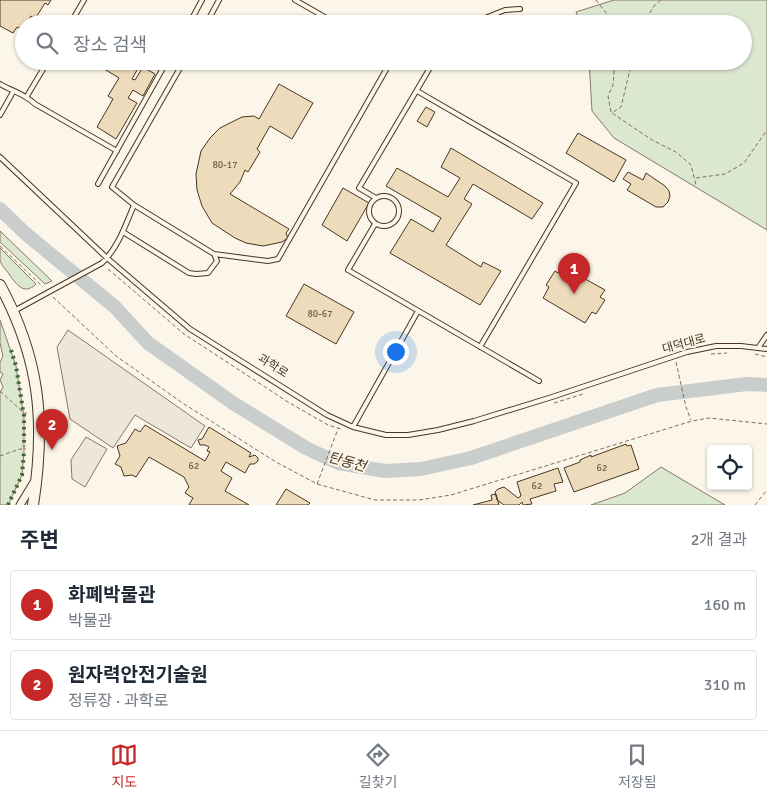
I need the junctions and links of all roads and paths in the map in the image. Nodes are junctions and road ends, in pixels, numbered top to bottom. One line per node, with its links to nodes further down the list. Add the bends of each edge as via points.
1 (84, 0): 8 (lane)
2 (202, 0): 9 (lane)
3 (219, 0): 10 (lane)
4 (295, 0): 11 (lane)
5 (596, 0): 13 (path)
6 (661, 0): 14 (path)
7 (520, 9): 12 (lane)
8 (75, 15)
9 (194, 15)
10 (211, 15)
11 (321, 15)
12 (492, 15)
13 (606, 15)
14 (648, 15)
15 (43, 70): 25 (lane)
16 (163, 70): 29 (lane)
17 (179, 70): 35 (lane, via 112,187)
18 (386, 70): 39 (lane, via 278,258 268,261)
19 (429, 70): 23 (lane)
20 (614, 70): 27 (path, via 608,96)
21 (630, 70): 27 (path, via 622,107)
22 (0, 84): 24 (lane)
23 (417, 90): 34 (lane, via 359,188); 47 (lane, via 576,183)
24 (14, 92): 25 (lane); 26 (lane)
25 (27, 96): 29 (lane, via 35,104)
26 (0, 113)
27 (612, 113): 31 (path, via 676,152 691,165)
28 (767, 130): 31 (path, via 744,163 725,174)
29 (116, 151): 32 (lane)
30 (0, 157): 40 (lane, 과학로)
31 (694, 179): 33 (path)
32 (98, 184)
33 (696, 185)
34 (376, 198): 36 (lane, via 368,209); 36 (lane, via 391,198 399,211 392,224)
35 (134, 204): 37 (lane); 39 (lane)
36 (375, 224): 45 (lane, via 348,270)
37 (123, 232): 39 (lane, via 196,274 208,273 217,262); 40 (lane)
38 (0, 246): 43 (path)
39 (214, 254)
40 (107, 258): 44 (lane); 62 (lane, 과학로, via 190,329 327,415)
41 (108, 269): 63 (path, via 184,334 288,402)
42 (0, 285): 44 (main road)
43 (40, 285)
44 (14, 311): 67 (main road, via 37,388 40,434)
45 (418, 311): 47 (lane); 62 (lane)
46 (767, 334): 48 (lane)
47 (480, 346): 55 (lane)
48 (758, 348): 49 (lane, 대덕대로); 53 (lane, 대덕대로, via 716,346)
49 (767, 350)
50 (729, 352): 51 (path)
51 (712, 354)
52 (754, 354): 54 (path)
53 (675, 356): 58 (lane, 대덕대로); 61 (path)
54 (767, 356)
55 (539, 380)
56 (0, 391): 60 (path)
57 (587, 392): 59 (path)
58 (552, 397): 62 (lane, 과학로, via 474,421 408,435 386,435)
59 (552, 404)
60 (27, 413)
61 (692, 421)
62 (353, 427)
63 (339, 428): 64 (path); 68 (path)
64 (348, 431)
65 (26, 449): 66 (path)
66 (0, 456)
67 (37, 477): 70 (street); 71 (main road)
68 (317, 484)
69 (767, 490): 72 (path)
70 (20, 505)
71 (33, 505)
72 (755, 505)

